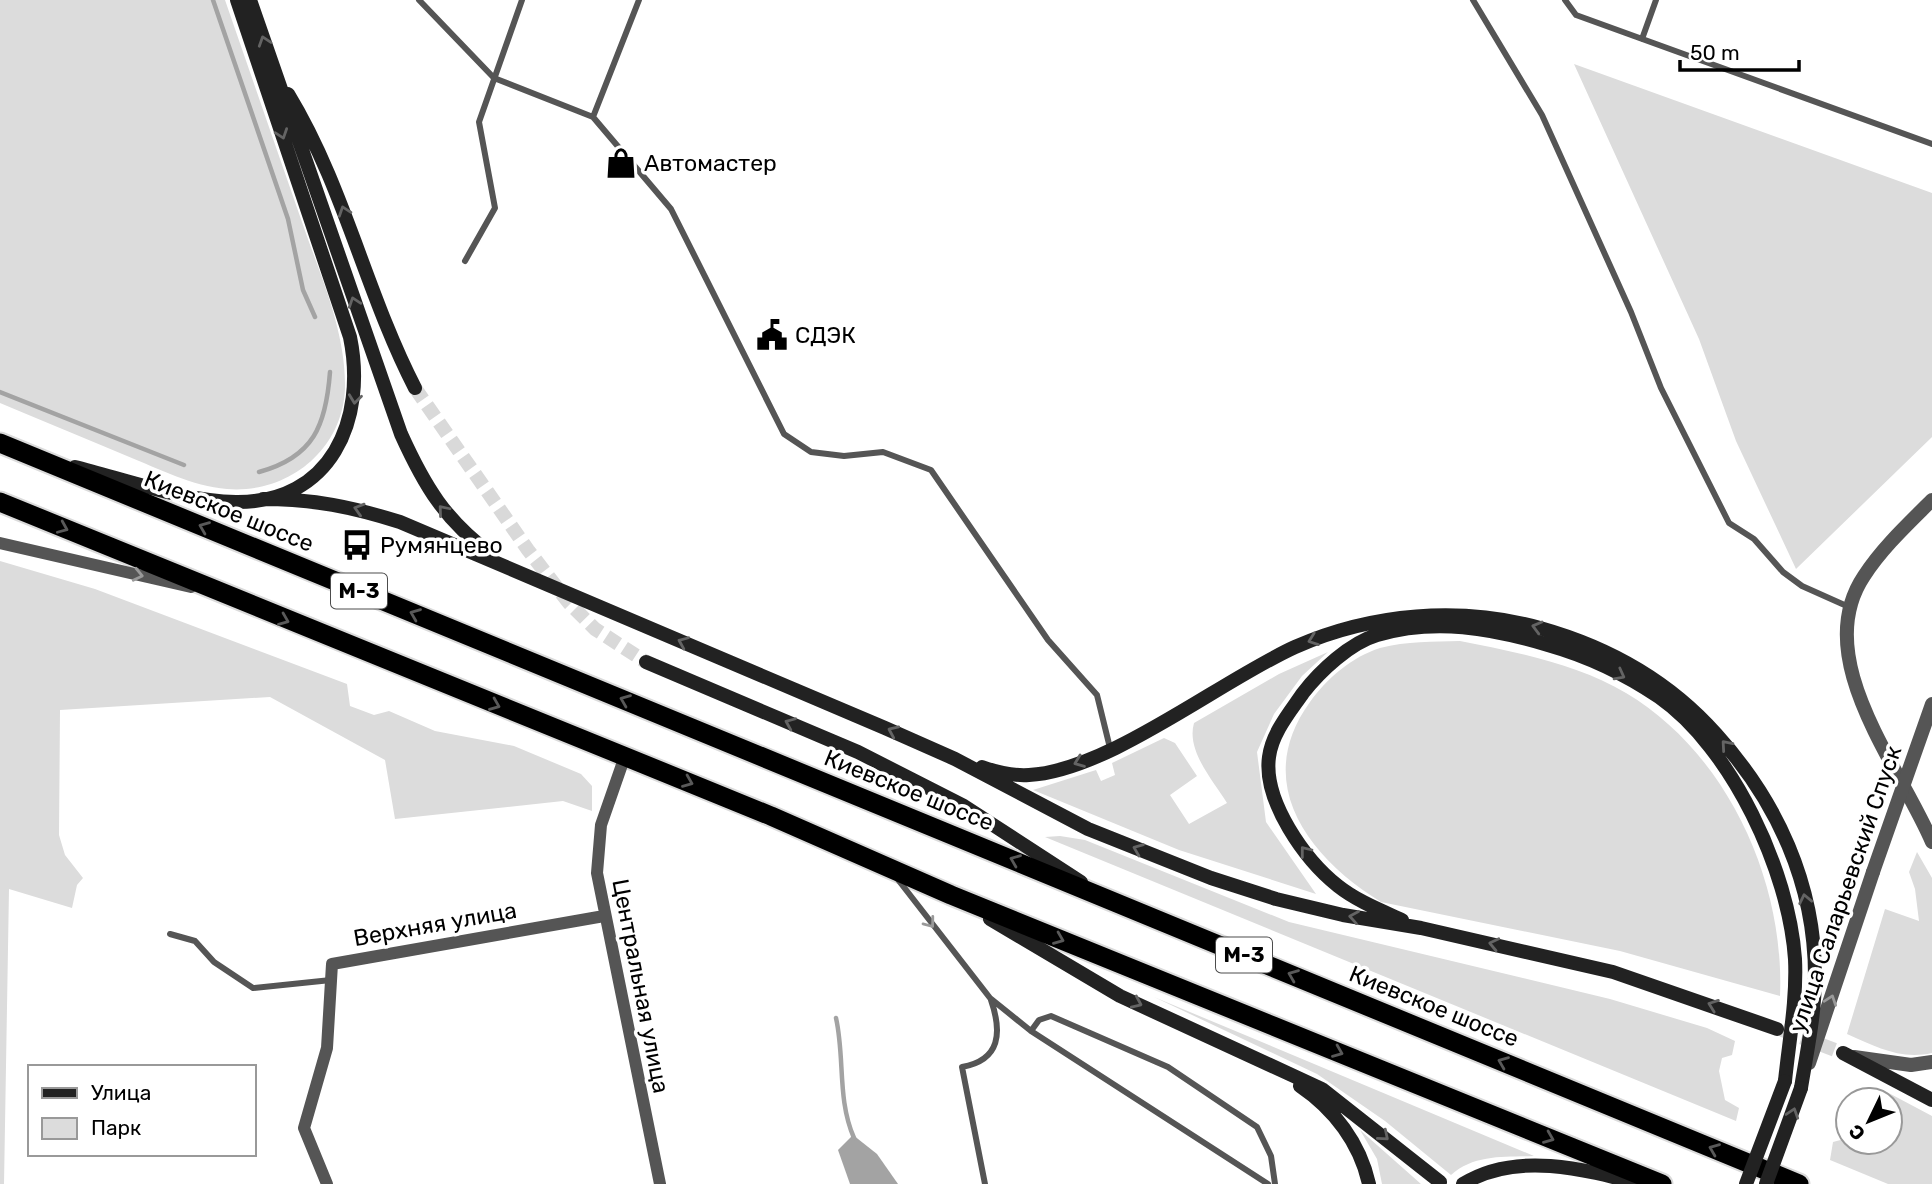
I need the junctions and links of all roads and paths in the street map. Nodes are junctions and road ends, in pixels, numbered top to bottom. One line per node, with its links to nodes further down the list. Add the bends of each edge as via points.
1 (237, 0): 18 (main road, one-way to 18, via 350,337 356,380 350,425 335,453 297,486)
2 (250, 0): 10 (main road, one-way to 2)
3 (419, 0): 11 (lane)
4 (522, 0): 11 (lane)
5 (639, 0): 12 (lane)
6 (1473, 0): 24 (lane, via 1542,115 1661,388 1729,523 1754,539 1802,586)
7 (1565, 0): 9 (lane, via 1576,15)
8 (1656, 0): 9 (lane)
9 (1642, 39): 13 (lane)
10 (274, 70): 15 (main road, one-way to 10, via 383,318 335,186); 22 (main road, one-way to 10, via 457,526 424,485 382,384)
11 (495, 78): 12 (lane); 14 (lane, via 479,122 495,208)
12 (593, 117): 27 (lane, via 671,209 784,433 811,452 844,456 883,453 931,470 1048,640 1097,695)
13 (1932, 144)
14 (465, 261)
15 (415, 388)
16 (0, 443): 17 (highway, Киевское шоссе / М-3)
17 (30, 456): 18 (main road, via 199,498); 35 (highway, Киевское шоссе / М-3, one-way to 17)
18 (263, 499): 22 (main road, one-way to 18, via 400,522 344,504)
19 (1932, 500): 24 (street, via 1863,576)
20 (0, 502): 23 (highway, М-3, one-way to 23)
21 (0, 543): 23 (street, one-way to 23)
22 (513, 570): 29 (main road, one-way to 22)
23 (221, 594): 28 (highway, М-3, one-way to 28)
24 (1850, 608): 30 (street, via 1847,655 1853,680)
25 (646, 662): 35 (main road, one-way to 25, via 964,806 858,751)
26 (1932, 704): 46 (street, улица Саларьевский Спуск, one-way to 26, bridge)
27 (1110, 749): 29 (main road, one-way to 29, via 1058,769 1026,775); 46 (main road, one-way to 27, via 1813,1014 1814,958 1801,880 1781,828 1751,775 1706,723 1659,682 1606,652 1546,630 1492,618 1429,615 1381,621 1282,653)
28 (625, 756): 33 (highway, М-3, one-way to 33); 36 (street, Центральная улица, via 601,825 597,873)
29 (955, 759): 37 (main road, one-way to 29, via 1276,899 1211,878 1088,829)
30 (1918, 808): 31 (street); 32 (street)
31 (1932, 829)
32 (1932, 842)
33 (889, 868): 34 (highway, М-3); 40 (lane, one-way to 40)
34 (951, 895): 44 (main road, one-way to 44, via 1120,996); 57 (highway, М-3, one-way to 57)
35 (1106, 898): 60 (highway, Киевское шоссе / М-3, one-way to 35)
36 (604, 916): 39 (street, Верхняя улица, via 332,964); 50 (street, Центральная улица)
37 (1422, 928): 41 (main road, one-way to 37, via 1613,972); 58 (main road, one-way to 58, bridge, via 1339,887 1292,834 1274,795 1269,757 1282,723 1309,686 1344,653 1374,635 1436,625 1503,632 1567,651 1618,673 1661,699 1703,740 1747,803 1779,880 1795,957 1785,1082)
38 (170, 934): 39 (lane, via 195,941 214,962 253,988)
39 (331, 980): 49 (street, via 327,1048 304,1128)
40 (990, 998): 42 (lane); 51 (lane, via 998,1021 990,1055 981,1063 962,1067)
41 (1777, 1028)
42 (1031, 1031): 52 (lane); 53 (lane, via 1039,1020 1051,1016 1168,1067 1258,1128 1271,1156)
43 (1848, 1055): 45 (street, via 1911,1065); 47 (main road)
44 (1264, 1061): 48 (main road, one-way to 48, via 1322,1089); 54 (main road, via 1334,1115 1360,1153)
45 (1932, 1062)
46 (1801, 1088): 59 (main road, one-way to 46, bridge)
47 (1932, 1100)
48 (1440, 1182)
49 (327, 1184)
50 (660, 1184)
51 (985, 1184)
52 (1268, 1184)
53 (1275, 1184)
54 (1369, 1184)
55 (1463, 1184): 56 (main road, via 1496,1169 1535,1164 1593,1171)
56 (1640, 1184)
57 (1662, 1184)
58 (1746, 1184)
59 (1766, 1184)
60 (1799, 1184)

